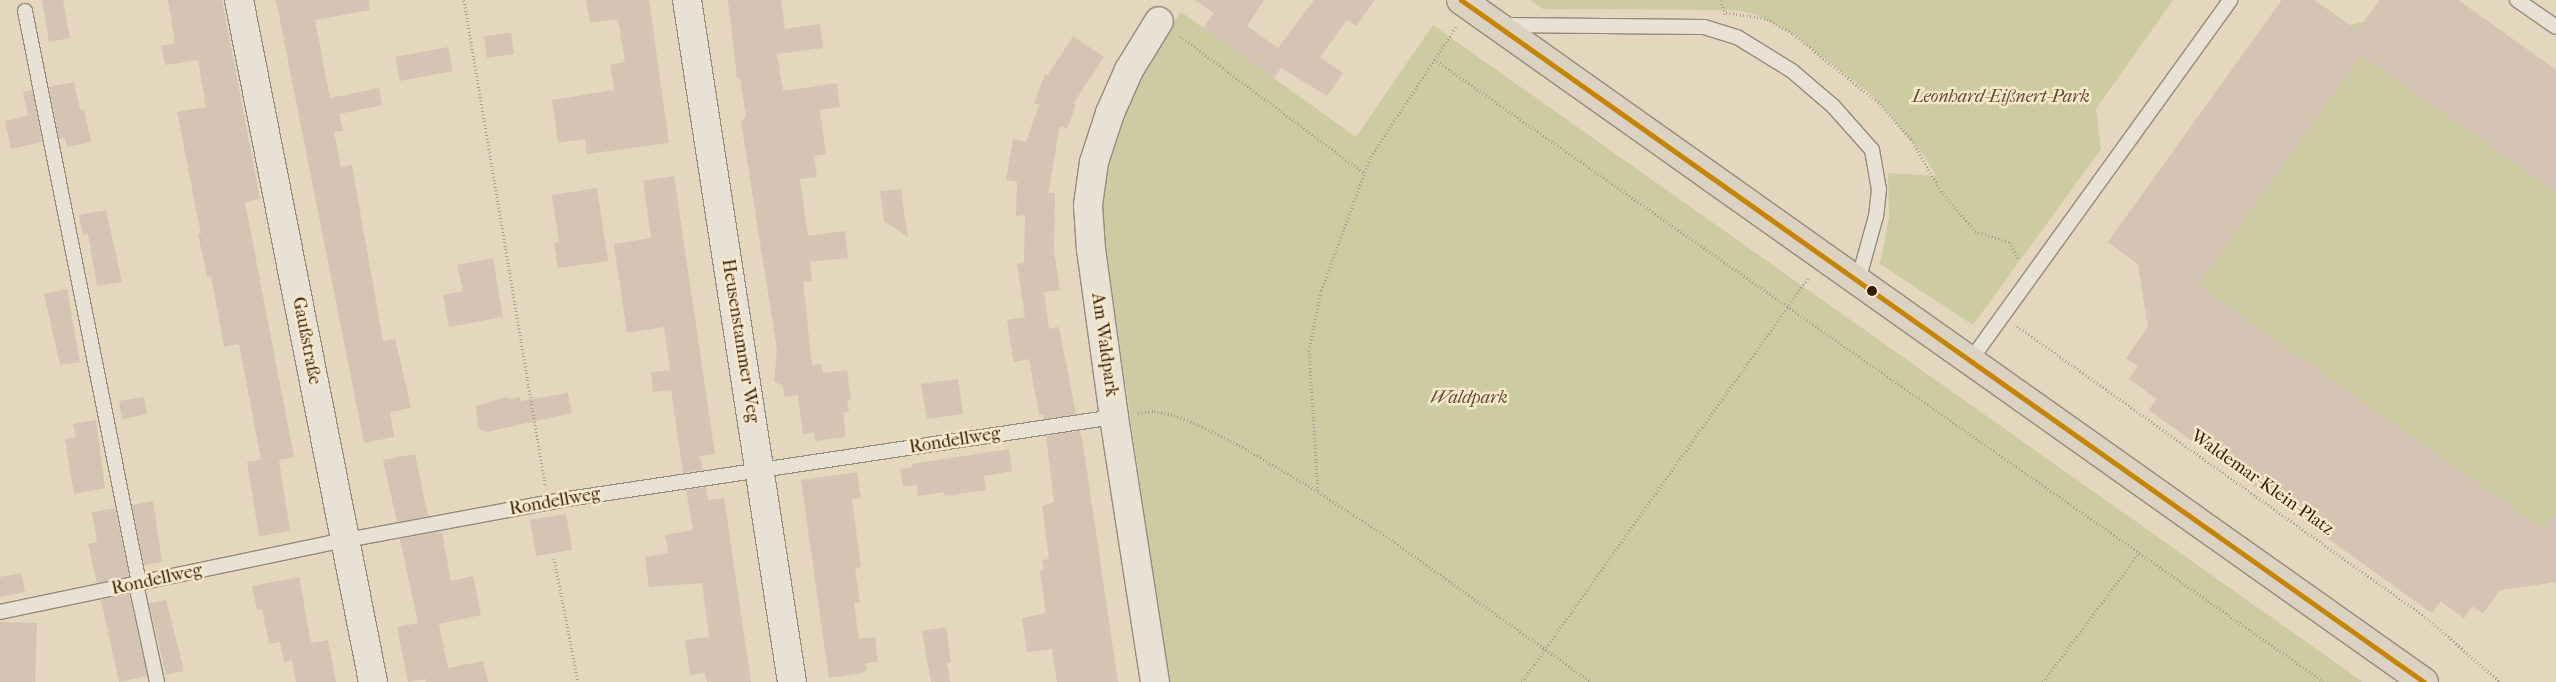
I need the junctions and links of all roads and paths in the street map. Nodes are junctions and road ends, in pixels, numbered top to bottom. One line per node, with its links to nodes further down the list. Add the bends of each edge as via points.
1 (239, 0): 24 (street, Gaußstraße)
2 (464, 0): 23 (path)
3 (687, 0): 21 (street, Heusenstammer Weg)
4 (2230, 0): 15 (lane)
5 (2517, 0): 11 (lane)
6 (1466, 4): 10 (main road); 12 (path)
7 (25, 11): 27 (lane)
8 (1724, 12): 15 (path, via 1767,19 1793,34 1880,104 1911,139 1941,191 1974,230 2009,242)
9 (1159, 21): 13 (path); 20 (street, Am Waldpark, via 1118,92 1100,140 1090,182 1091,250)
10 (1495, 25): 14 (main road); 16 (lane, via 1704,27 1744,41 1792,71 1833,106 1872,150 1878,182 1876,216)
11 (2556, 27)
12 (1434, 59): 13 (path); 17 (path)
13 (1364, 173): 22 (path, via 1354,210 1313,321 1309,390)
14 (1823, 257): 16 (main road); 17 (path)
15 (2030, 278): 18 (lane)
16 (1858, 281): 19 (main road)
17 (1787, 306): 25 (path); 29 (path)
18 (2002, 316): 19 (lane); 40 (path, Waldemar-Klein-Platz, via 2428,618)
19 (1970, 361): 39 (main road)
20 (1114, 417): 21 (lane, Rondellweg); 22 (path, via 1154,411 1174,415 1239,445); 34 (street, Am Waldpark)
21 (760, 470): 23 (lane, Rondellweg); 33 (street, Heusenstammer Weg)
22 (1318, 492): 29 (path)
23 (548, 503): 24 (lane, Rondellweg)
24 (346, 540): 27 (lane, Rondellweg); 31 (street, Gaußstraße)
25 (2139, 553): 37 (path); 38 (path)
26 (554, 558): 32 (path)
27 (138, 584): 28 (lane, Rondellweg); 30 (lane)
28 (0, 612)
29 (1546, 648): 35 (path); 36 (path)
30 (157, 682)
31 (373, 682)
32 (578, 682)
33 (792, 682)
34 (1155, 682)
35 (1522, 682)
36 (1591, 682)
37 (2043, 682)
38 (2324, 682)
39 (2424, 682)
40 (2500, 682)

